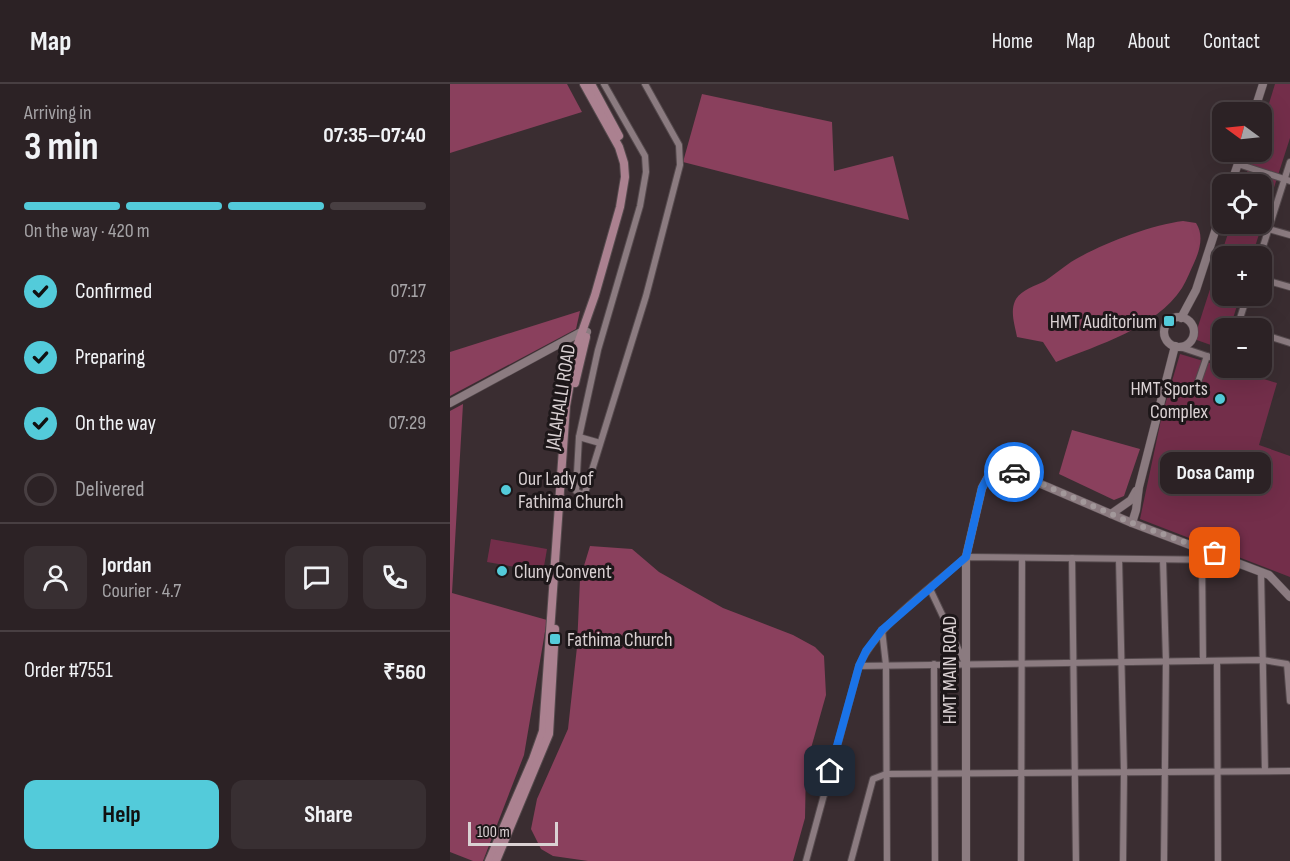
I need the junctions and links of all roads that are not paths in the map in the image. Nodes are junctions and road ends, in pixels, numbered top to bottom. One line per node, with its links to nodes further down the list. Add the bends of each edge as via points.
1 (584, 84): 18 (main road, JALAHALLI ROAD, via 619,147 625,177)
2 (591, 84): 18 (main road, JALAHALLI ROAD, via 611,118 628,162 621,209)
3 (604, 84): 26 (street, via 645,156 646,172)
4 (645, 84): 27 (street, via 679,145 680,165 646,296)
5 (1263, 84): 6 (street)
6 (1257, 102)
7 (1290, 162): 10 (street)
8 (1238, 164): 9 (street); 10 (street)
9 (1234, 174)
10 (1287, 180): 11 (street)
11 (1272, 220)
12 (1272, 229): 14 (street)
13 (1214, 234): 17 (street, via 1196,290)
14 (1290, 235)
15 (1272, 282): 16 (street)
16 (1290, 287)
17 (1181, 318): 21 (street, via 1191,322 1194,332 1190,342); 21 (street, via 1168,321 1164,330 1165,338)
18 (585, 332): 25 (street); 53 (main road, JALAHALLI ROAD, via 567,442)
19 (1272, 337): 20 (street)
20 (1290, 343)
21 (1178, 346): 22 (street); 28 (street)
22 (1207, 356): 23 (street); 24 (street)
23 (1212, 358)
24 (1196, 388)
25 (450, 403)
26 (579, 437): 27 (street); 27 (street, via 578,494 585,493)
27 (600, 443)
28 (1139, 487): 29 (street, via 1131,500); 30 (street)
29 (1111, 514): 30 (street, HMT MAIN ROAD); 31 (street, HMT MAIN ROAD, via 999,466 982,488)
30 (1132, 523): 37 (street, HMT MAIN ROAD)
31 (966, 557): 32 (street); 39 (street); 48 (street, HMT MAIN ROAD)
32 (1022, 558): 33 (street); 49 (street)
33 (1072, 558): 34 (street); 46 (street)
34 (1119, 559): 35 (street); 47 (street)
35 (1163, 560): 36 (street); 44 (street)
36 (1202, 560): 37 (street); 42 (street)
37 (1235, 561): 38 (street, HMT MAIN ROAD)
38 (1261, 572): 40 (street, HMT MAIN ROAD); 43 (street)
39 (930, 589): 41 (street); 48 (street)
40 (1290, 597)
41 (882, 630): 51 (street); 52 (street)
42 (1203, 660): 44 (street); 45 (street)
43 (1263, 660): 45 (street); 54 (street, via 1287,664); 56 (street)
44 (1166, 661): 47 (street); 59 (street)
45 (1216, 661): 55 (street)
46 (1074, 662): 47 (street); 49 (street); 61 (street)
47 (1122, 662): 58 (street)
48 (965, 663): 49 (street); 50 (street); 64 (street, HMT MAIN ROAD)
49 (1022, 663): 60 (street)
50 (934, 664): 51 (street); 63 (street)
51 (886, 665): 52 (street); 62 (street)
52 (859, 666): 67 (street)
53 (549, 681): 65 (main road, via 539,744); 66 (main road, JALAHALLI ROAD, via 551,723 546,744)
54 (1290, 700)
55 (1219, 771): 56 (street); 59 (street); 76 (street)
56 (1265, 771): 57 (street)
57 (1290, 771)
58 (1124, 772): 59 (street); 61 (street); 74 (street)
59 (1165, 772): 75 (street)
60 (1020, 773): 61 (street); 64 (street); 72 (street)
61 (1076, 773): 73 (street)
62 (886, 774): 63 (street); 68 (street, via 873,779); 69 (street)
63 (935, 774): 64 (street); 70 (street)
64 (966, 774): 71 (street, HMT MAIN ROAD)
65 (489, 861)
66 (496, 861)
67 (806, 861)
68 (851, 861)
69 (887, 861)
70 (935, 861)
71 (966, 861)
72 (1022, 861)
73 (1076, 861)
74 (1123, 861)
75 (1164, 861)
76 (1218, 861)

